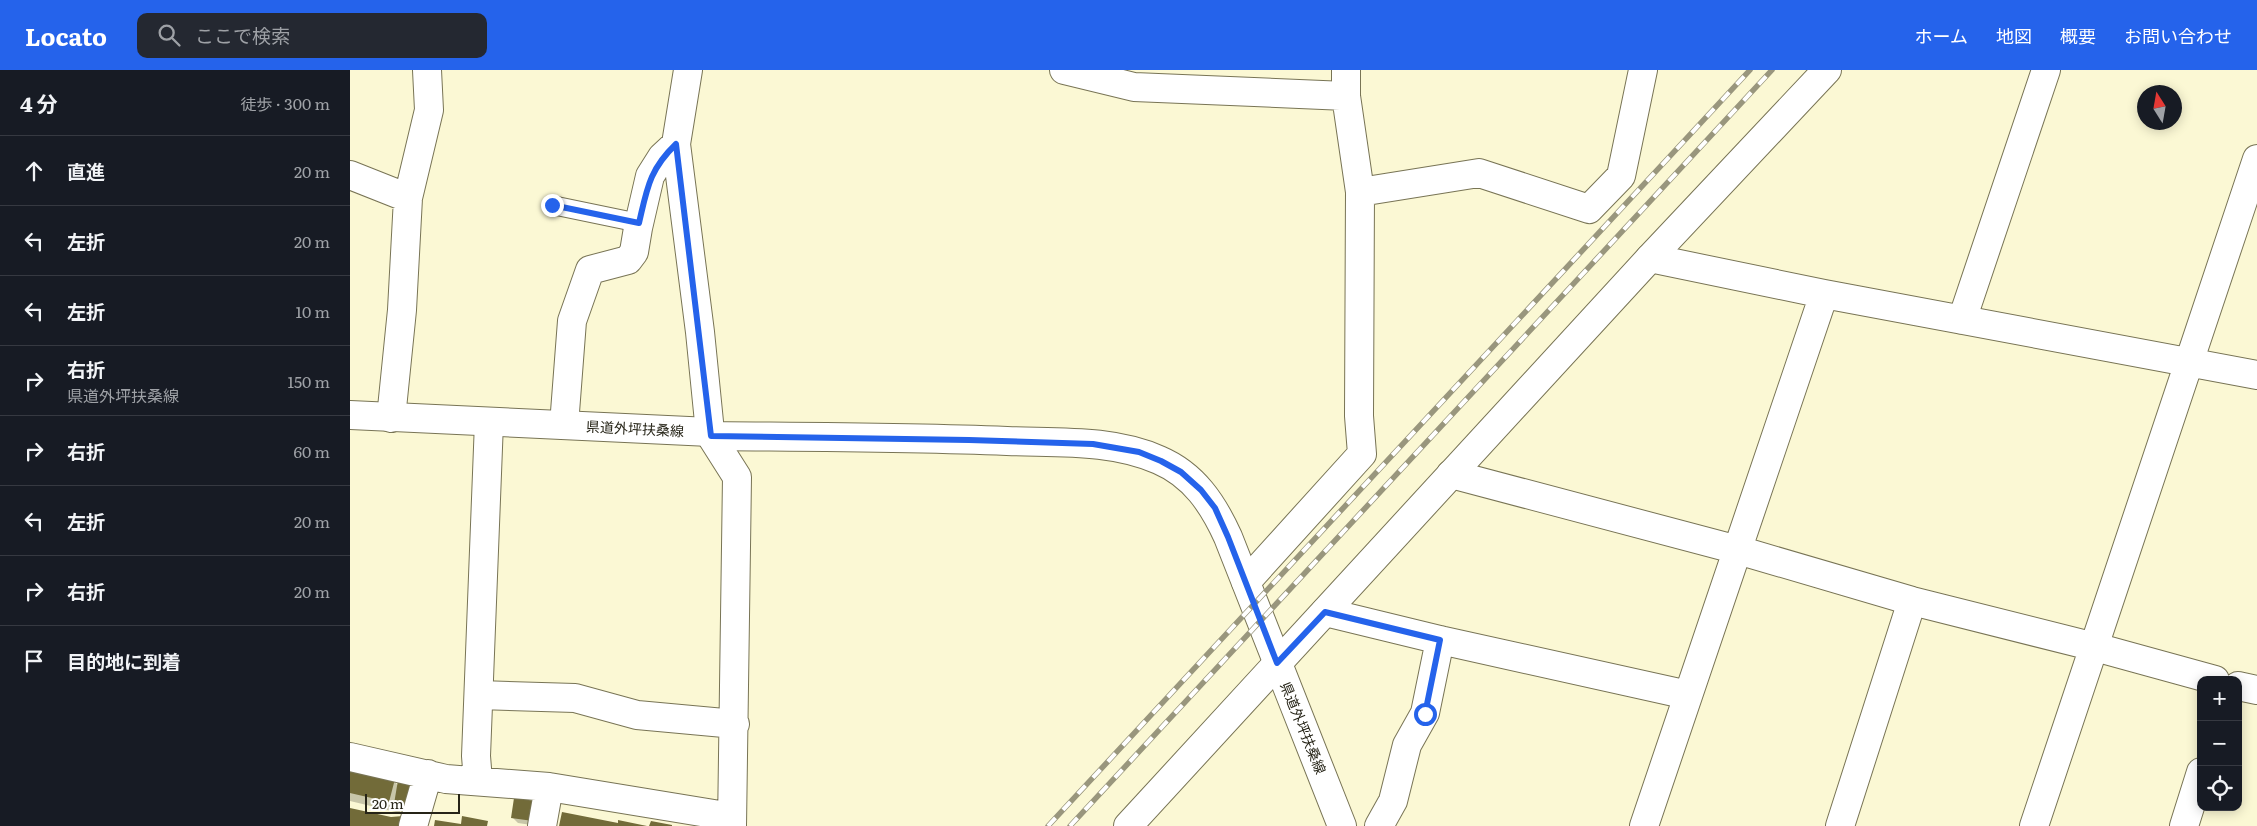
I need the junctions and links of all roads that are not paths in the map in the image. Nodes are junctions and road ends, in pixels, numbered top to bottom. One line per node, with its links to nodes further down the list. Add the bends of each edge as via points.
1 (427, 70): 13 (street, via 428,110)
2 (688, 70): 9 (street)
3 (1064, 70): 7 (street)
4 (1643, 70): 12 (street, via 1621,176 1589,209 1479,173)
5 (1827, 70): 16 (street)
6 (2046, 70): 18 (street)
7 (1134, 78): 8 (street)
8 (1346, 83): 12 (street)
9 (676, 144): 15 (street, via 662,157 650,176); 25 (street)
10 (2257, 159): 19 (street)
11 (350, 175): 13 (street)
12 (1360, 192): 28 (street, via 1359,416 1362,454)
13 (408, 198): 22 (street, via 402,310)
14 (552, 205): 15 (lane)
15 (639, 223): 24 (street, via 634,252 628,260 590,270 572,321)
16 (1650, 258): 17 (street); 26 (street)
17 (1824, 294): 18 (street); 27 (street)
18 (1962, 320): 19 (street)
19 (2189, 363): 20 (street); 32 (street)
20 (2257, 376)
21 (350, 415): 22 (street, 県道外坪扶桑線)
22 (391, 418): 23 (street, 県道外坪扶桑線)
23 (489, 422): 24 (street, 県道外坪扶桑線); 37 (street)
24 (564, 426): 25 (street, 県道外坪扶桑線)
25 (711, 434): 28 (street, 県道外坪扶桑線, via 1074,443 1139,452 1181,472 1201,490 1215,508); 39 (street, via 737,477)
26 (1451, 474): 27 (street); 30 (street)
27 (1738, 550): 29 (street); 38 (street)
28 (1246, 582): 33 (street, 県道外坪扶桑線)
29 (1912, 601): 32 (street); 52 (street)
30 (1325, 612): 31 (street); 33 (street)
31 (1440, 640): 38 (street); 50 (street, via 1425,714 1407,745 1394,800)
32 (2094, 646): 34 (street); 53 (street)
33 (1277, 663): 48 (street); 49 (street, 県道外坪扶桑線)
34 (2201, 676)
35 (2242, 687): 36 (street)
36 (2257, 690)
37 (479, 695): 39 (street, via 575,698 637,716); 42 (street)
38 (1688, 695): 51 (street)
39 (735, 724): 45 (street)
40 (350, 757): 41 (street)
41 (428, 774): 42 (street, via 446,779); 46 (street)
42 (478, 780): 44 (street)
43 (2197, 785): 54 (street)
44 (549, 787): 45 (street); 47 (street)
45 (732, 821)
46 (413, 826)
47 (542, 826)
48 (1128, 826)
49 (1342, 826)
50 (1380, 826)
51 (1644, 826)
52 (1840, 826)
53 (2034, 826)
54 (2184, 826)

